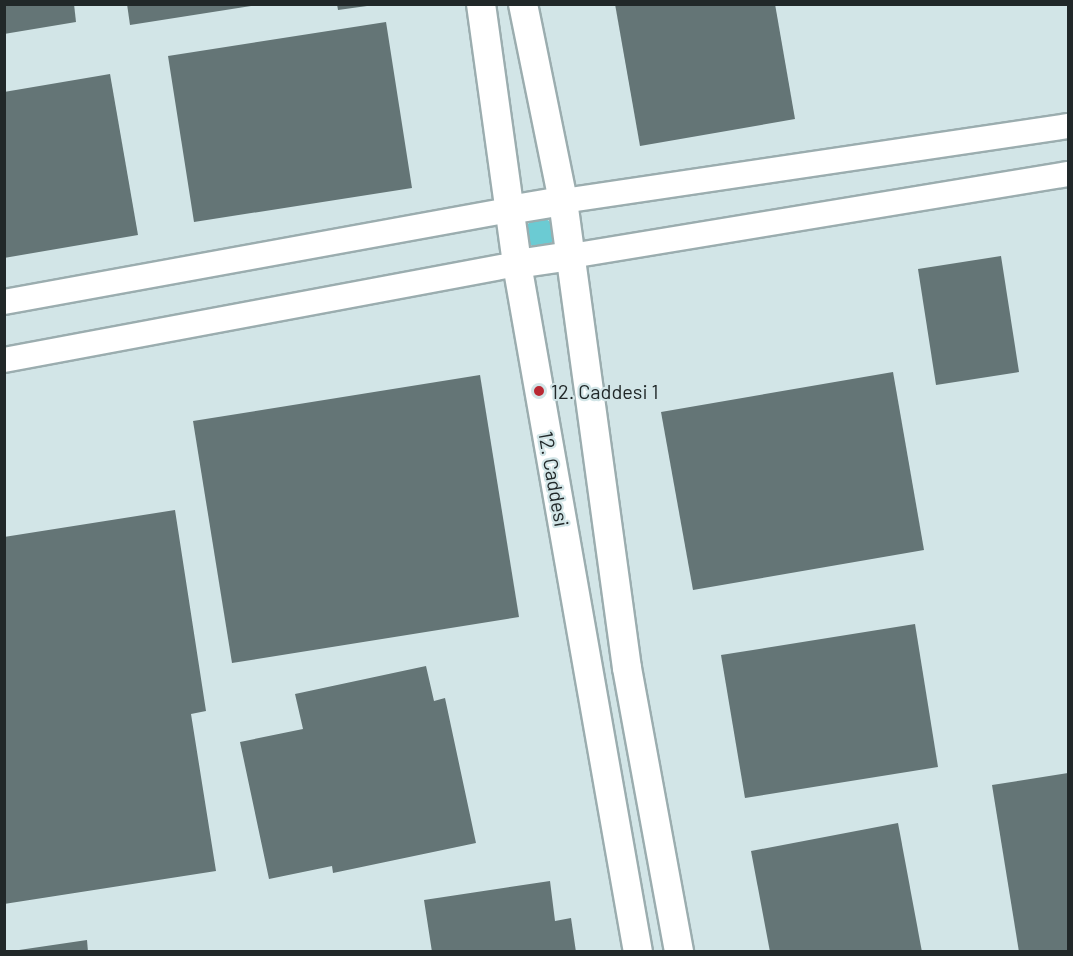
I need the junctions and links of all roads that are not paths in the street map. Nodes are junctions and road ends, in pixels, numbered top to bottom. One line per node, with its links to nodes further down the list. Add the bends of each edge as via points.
1 (481, 4): 6 (street, 12. Caddesi)
2 (523, 4): 5 (street)
3 (1068, 126): 5 (street)
4 (1068, 174): 7 (street)
5 (562, 201): 6 (street); 7 (street)
6 (509, 210): 8 (street, 12. Caddesi); 9 (street)
7 (571, 256): 8 (street); 12 (street, via 627,668)
8 (517, 264): 10 (street); 11 (street, 12. Caddesi)
9 (4, 302)
10 (4, 360)
11 (638, 951)
12 (679, 951)

